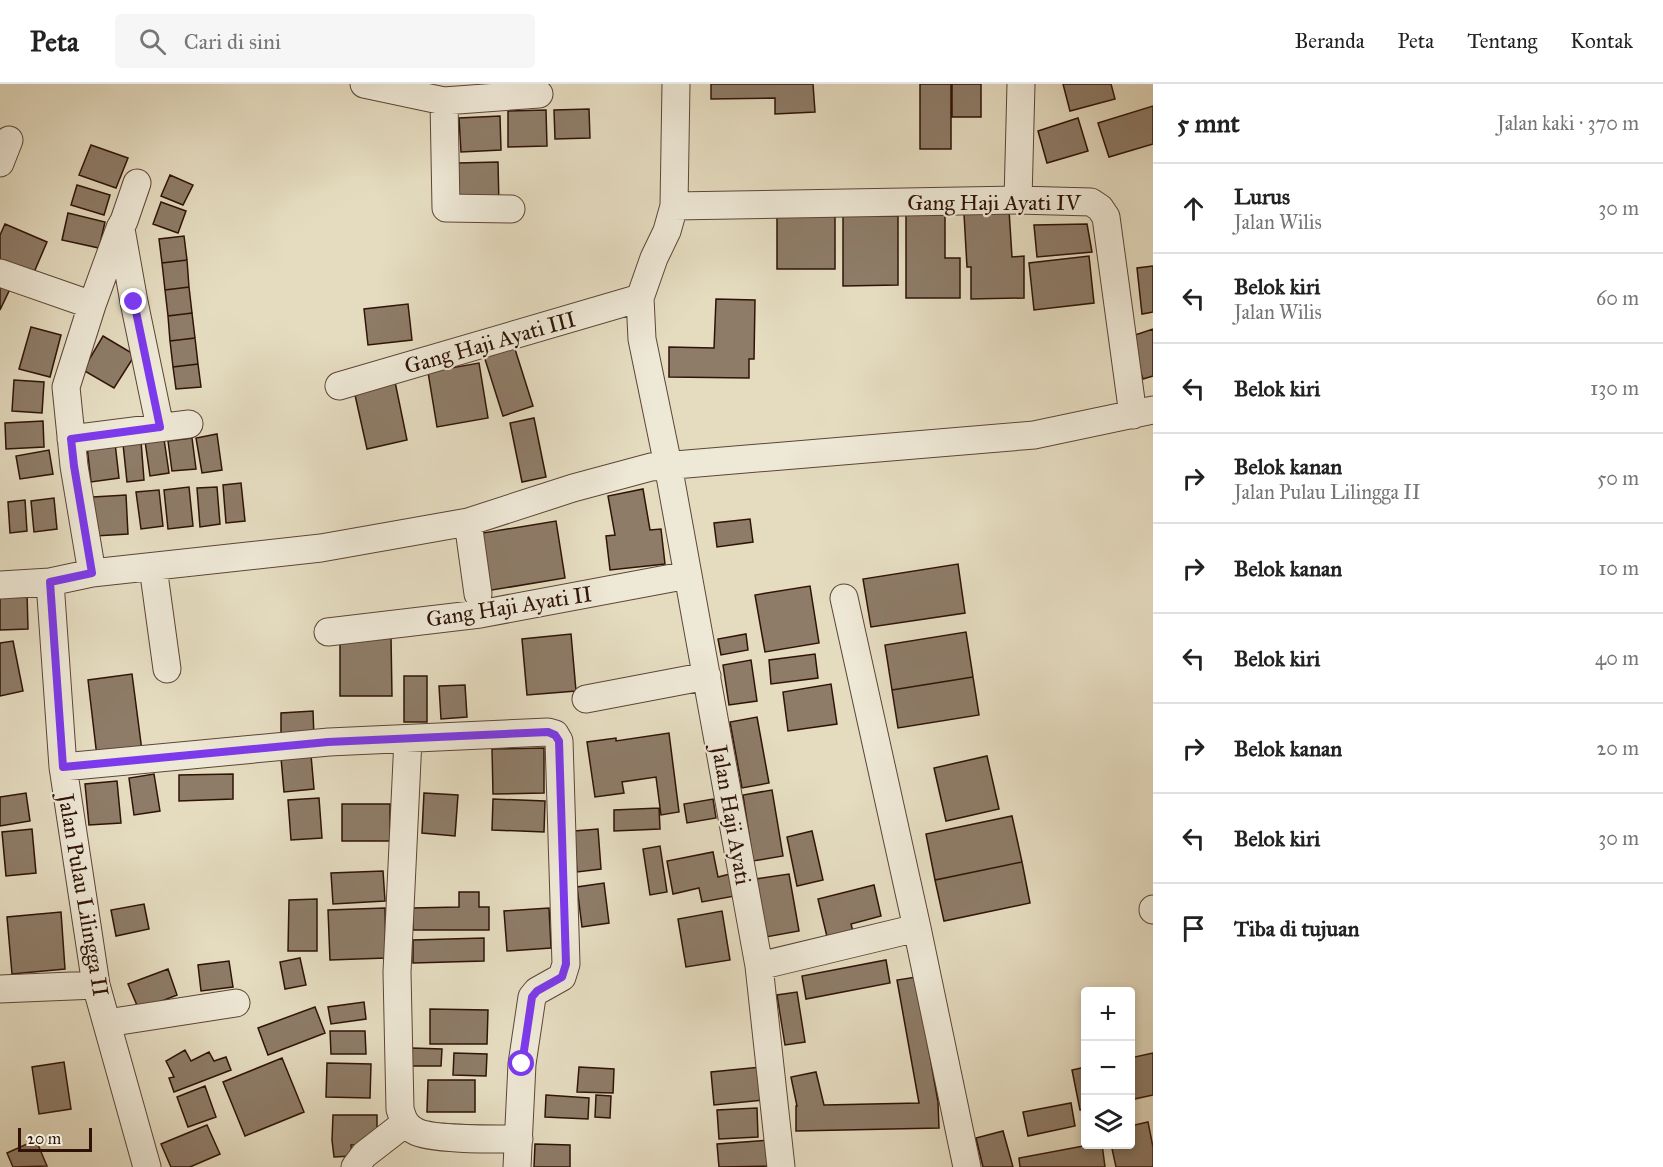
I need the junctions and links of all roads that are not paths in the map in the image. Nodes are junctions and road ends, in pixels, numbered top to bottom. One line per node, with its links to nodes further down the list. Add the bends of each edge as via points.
1 (364, 84): 5 (street)
2 (676, 84): 8 (street)
3 (1021, 84): 7 (street)
4 (539, 94): 5 (street)
5 (444, 101): 9 (street, via 447,208)
6 (137, 183): 10 (street)
7 (1018, 200): 8 (street, Gang Haji Ayati IV); 15 (street, Gang Haji Ayati IV, via 1091,202 1106,217)
8 (674, 206): 12 (street)
9 (511, 209)
10 (120, 228): 13 (street); 17 (street)
11 (0, 273): 13 (street)
12 (640, 298): 14 (street, Gang Haji Ayati III); 19 (street, Jalan Haji Ayati, via 642,339)
13 (92, 305): 18 (street, via 66,387)
14 (339, 386)
15 (1143, 413): 19 (street, via 1034,435)
16 (189, 424): 17 (street)
17 (160, 427): 18 (street)
18 (71, 439): 22 (street)
19 (669, 465): 20 (street, via 573,488); 23 (street, Jalan Haji Ayati)
20 (468, 522): 21 (street, via 321,548); 26 (street)
21 (153, 567): 22 (street); 29 (street)
22 (92, 573): 24 (street)
23 (688, 575): 28 (street, Gang Haji Ayati II, via 480,614); 30 (street, Jalan Haji Ayati)
24 (50, 582): 25 (street); 33 (street, Jalan Pulau Lilingga II)
25 (0, 585)
26 (478, 594)
27 (844, 598): 34 (street)
28 (328, 632)
29 (166, 669)
30 (706, 676): 31 (street); 35 (street, Jalan Haji Ayati)
31 (586, 699)
32 (408, 739): 33 (street, via 328,742); 40 (street, via 397,972 400,1108); 41 (street, via 548,732 559,741 566,964 562,977 532,997 522,1064)
33 (63, 767): 36 (street, Jalan Pulau Lilingga II)
34 (917, 928): 35 (street); 46 (street)
35 (759, 966): 45 (street, Jalan Haji Ayati)
36 (96, 985): 37 (street); 39 (street, Jalan Pulau Lilingga II)
37 (0, 988)
38 (236, 1003): 39 (street)
39 (107, 1023): 42 (street, Jalan Pulau Lilingga II)
40 (404, 1124): 41 (street, via 417,1133 436,1136); 43 (street, via 364,1155)
41 (519, 1139): 44 (street)
42 (147, 1167)
43 (355, 1167)
44 (517, 1167)
45 (781, 1167)
46 (967, 1167)

